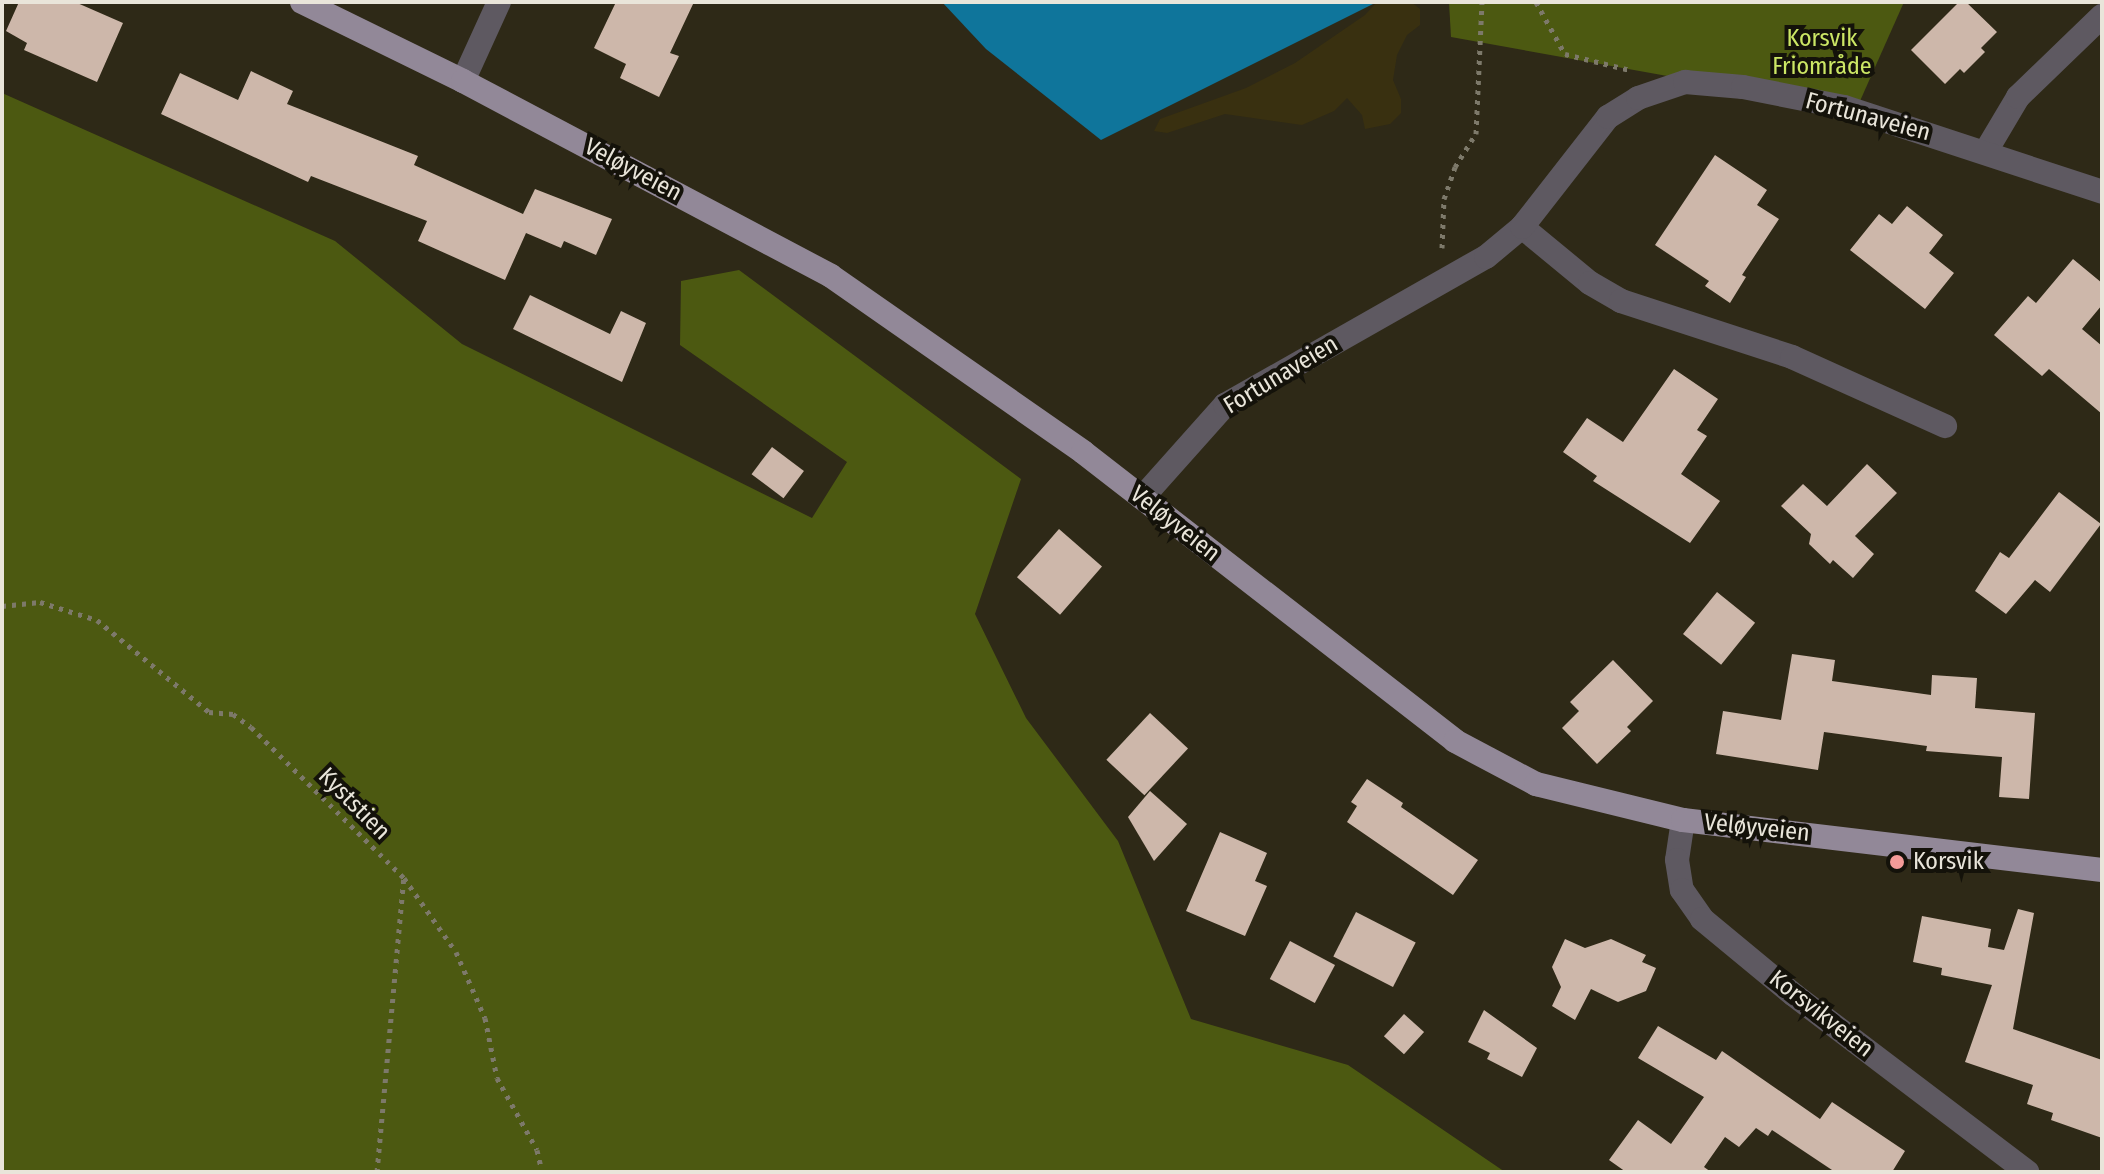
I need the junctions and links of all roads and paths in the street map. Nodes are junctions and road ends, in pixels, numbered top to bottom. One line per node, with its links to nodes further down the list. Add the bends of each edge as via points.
1 (302, 2): 6 (main road, Veløyveien)
2 (499, 2): 6 (street)
3 (1482, 2): 11 (path, via 1476,134 1455,167 1444,199)
4 (1536, 2): 7 (path, via 1565,54)
5 (2102, 16): 8 (street, via 2018,97)
6 (463, 81): 13 (main road, Veløyveien, via 831,276 992,385)
7 (1685, 82): 8 (street, Fortunaveien, via 1743,87 1844,107); 10 (street, Fortunaveien, via 1638,98 1608,117)
8 (1986, 151): 9 (street, Fortunaveien)
9 (2102, 192)
10 (1522, 227): 11 (street, Fortunaveien, via 1486,257); 12 (street, via 1590,283 1621,301 1792,357)
11 (1437, 285): 13 (street, Fortunaveien, via 1225,405)
12 (1945, 426)
13 (1142, 498): 15 (main road, Veløyveien, via 1455,741 1536,784)
14 (2, 606): 17 (path, Kyststien, via 40,602 97,620 209,712 233,714 251,727)
15 (1683, 820): 16 (main road, Veløyveien); 20 (street, Korsvikveien, via 1679,875 1682,890 1702,919)
16 (2102, 870)
17 (404, 878): 18 (path); 19 (path, Kyststien, via 456,952 485,1018 497,1078 537,1150)
18 (377, 1172)
19 (542, 1172)
20 (2027, 1172)

